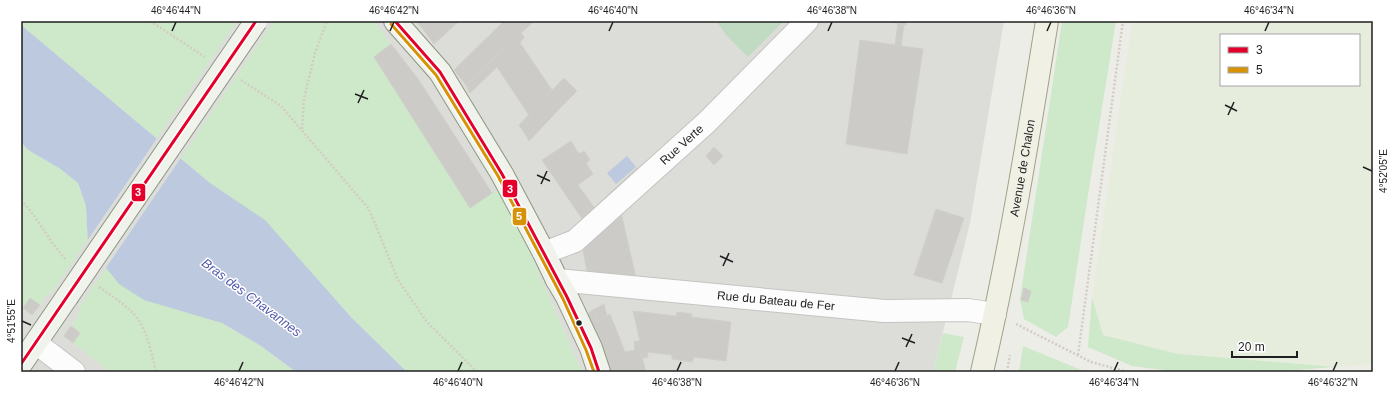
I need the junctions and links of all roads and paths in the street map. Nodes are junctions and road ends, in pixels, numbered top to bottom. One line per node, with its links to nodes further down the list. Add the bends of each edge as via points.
1 (150, 21): 8 (path)
2 (256, 21): 14 (main road, bridge)
3 (327, 21): 10 (path, via 311,68 304,99)
4 (394, 21): 11 (main road, via 440,72 502,174)
5 (807, 21): 11 (street, Rue Verte, via 707,122 575,241)
6 (1047, 21): 13 (main road, Avenue de Chalon, via 1020,186)
7 (1123, 21): 15 (path)
8 (209, 59)
9 (235, 76): 10 (path, via 281,106)
10 (302, 129): 18 (path, via 369,209 398,280 427,322)
11 (544, 253): 12 (main road)
12 (562, 289): 13 (street, Rue du Bateau de Fer, via 884,311 968,310); 19 (main road, via 591,348)
13 (995, 314): 15 (path); 20 (main road, Avenue de Chalon)
14 (36, 343): 16 (main road); 17 (street)
15 (1078, 355): 21 (path, via 1091,362)
16 (21, 364)
17 (74, 372)
18 (477, 372)
19 (599, 372)
20 (982, 372)
21 (1128, 372)

